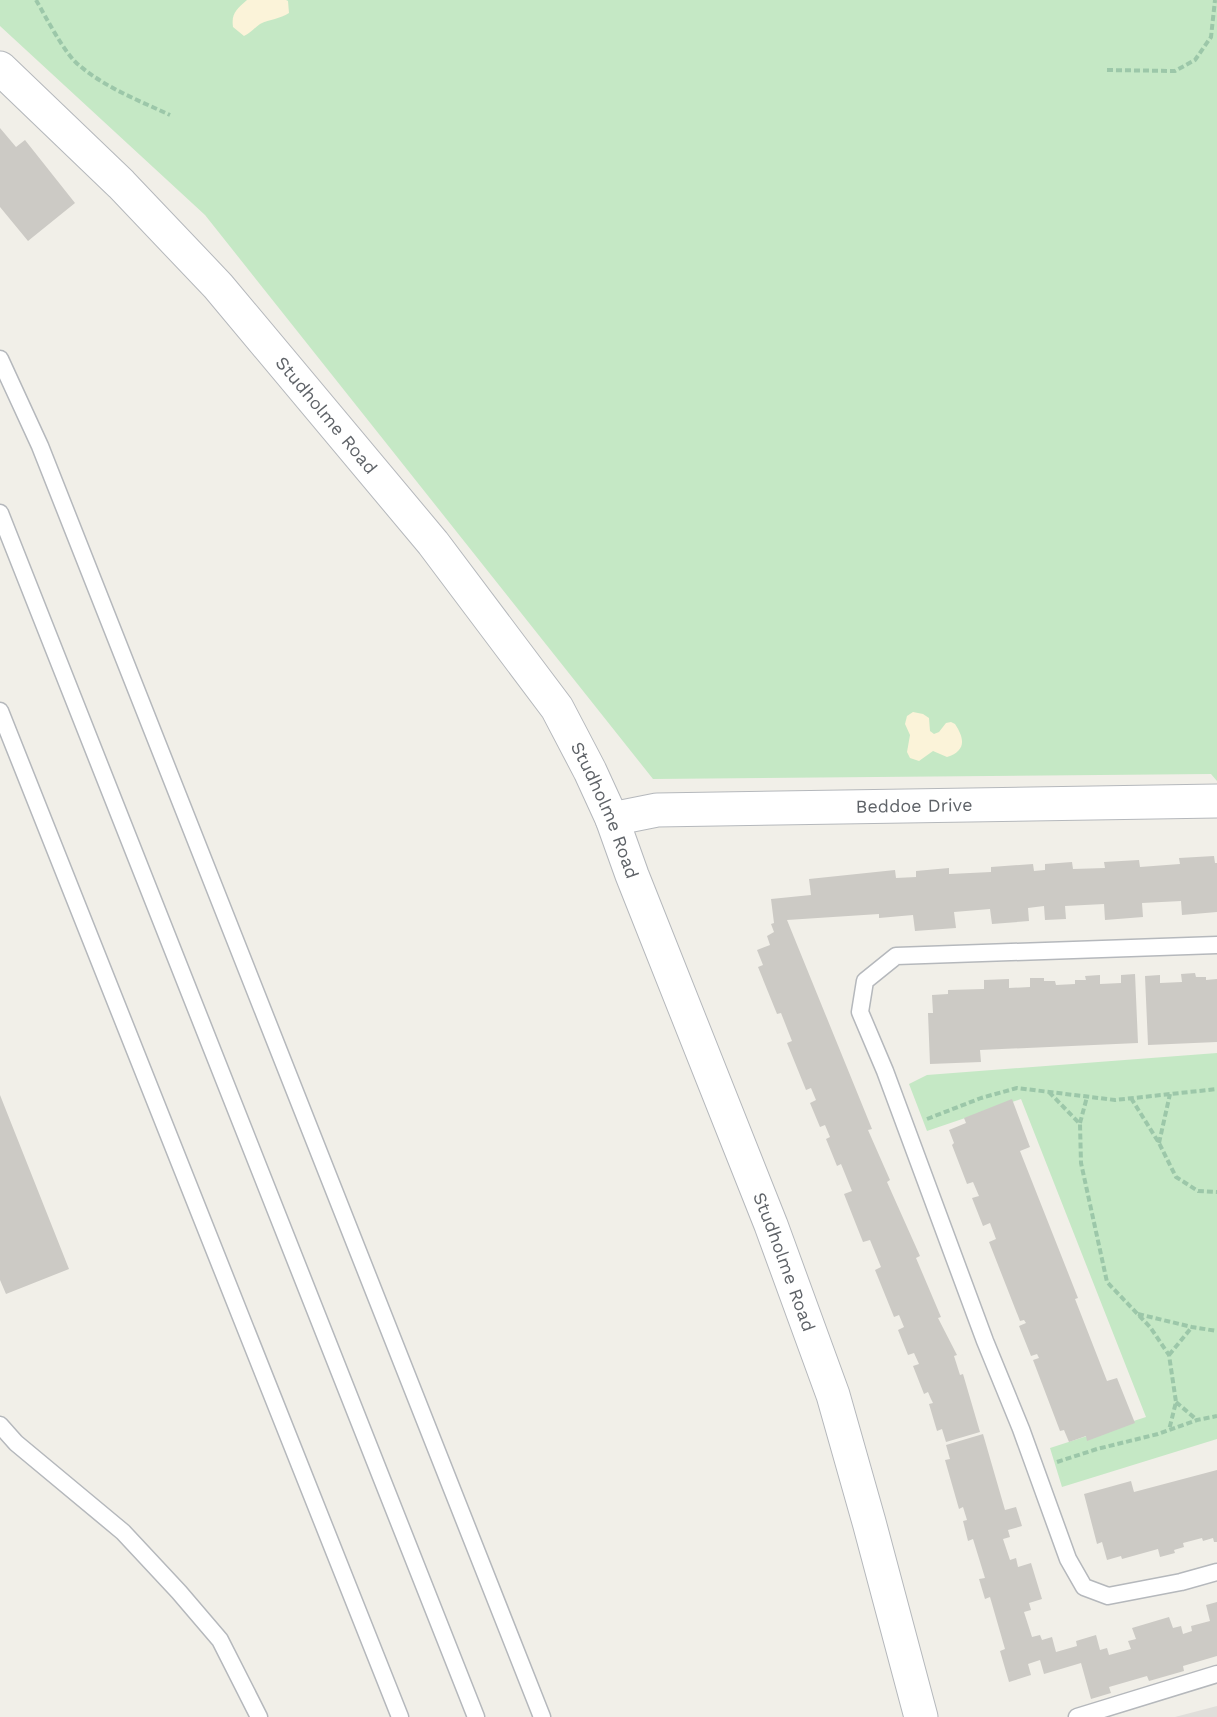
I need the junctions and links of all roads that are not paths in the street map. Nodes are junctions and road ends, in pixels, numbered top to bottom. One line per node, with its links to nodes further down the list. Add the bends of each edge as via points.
1 (0, 68): 6 (street, Studholme Road, via 121,184 218,286 433,543 557,708)
2 (0, 359): 14 (lane, via 44,457)
3 (0, 513): 13 (lane)
4 (0, 711): 12 (lane)
5 (1217, 801): 6 (street, Beddoe Drive, via 657,810)
6 (612, 819): 15 (street, Studholme Road, via 771,1225 832,1395)
7 (1217, 945): 9 (lane, via 896,956 865,981 860,1012 1068,1559 1084,1587 1108,1596)
8 (0, 1425): 11 (lane, via 16,1443 123,1532 179,1592 220,1640)
9 (1217, 1572)
10 (1217, 1674): 16 (lane)
11 (259, 1717)
12 (400, 1717)
13 (476, 1717)
14 (542, 1717)
15 (921, 1717)
16 (1077, 1717)

